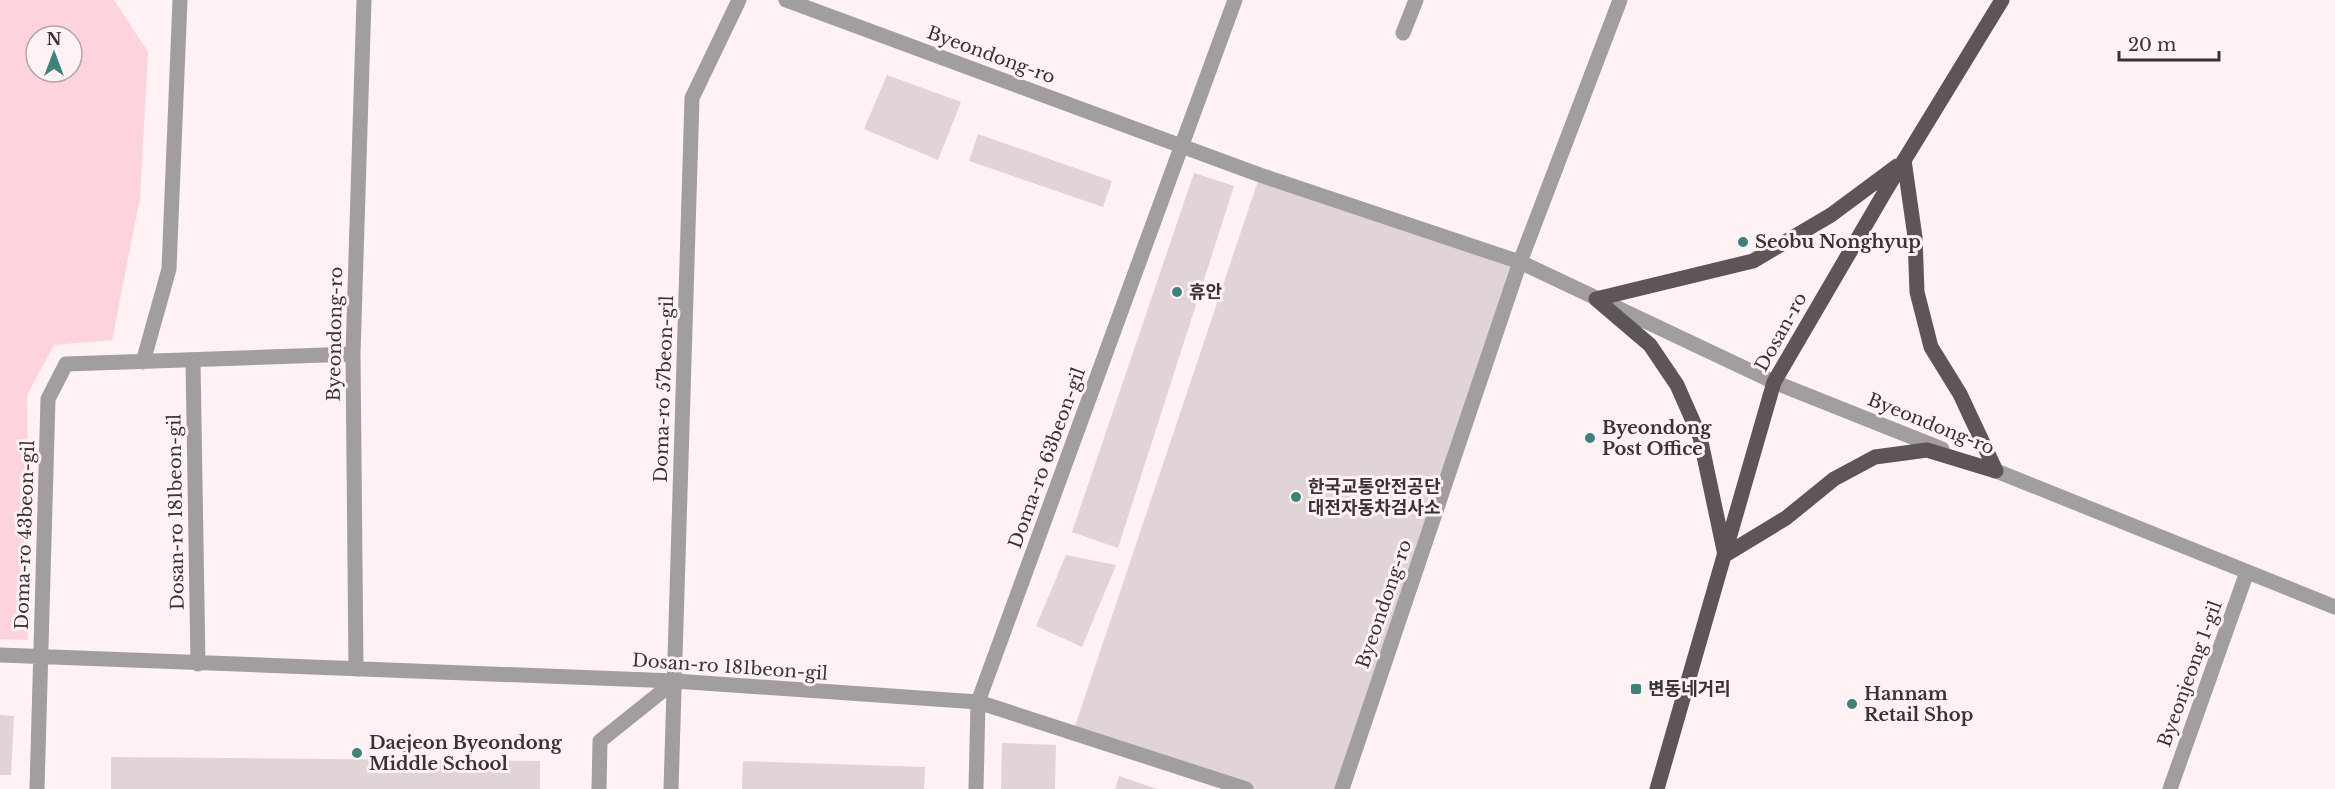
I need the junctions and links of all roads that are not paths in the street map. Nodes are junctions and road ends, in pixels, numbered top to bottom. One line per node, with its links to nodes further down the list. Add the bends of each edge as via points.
1 (180, 0): 16 (street, via 169,269)
2 (364, 0): 14 (street, Byeondong-ro)
3 (739, 0): 26 (street, Doma-ro 57beon-gil, via 692,98)
4 (786, 0): 10 (street, Byeondong-ro)
5 (1235, 0): 10 (street)
6 (1416, 0): 9 (street)
7 (1620, 0): 12 (street)
8 (2002, 0): 11 (main road, Dosan-ro)
9 (1403, 33)
10 (1182, 147): 12 (street, Byeondong-ro); 27 (street, Doma-ro 63beon-gil)
11 (1904, 160): 13 (main road, via 1831,215 1753,261); 17 (main road, Dosan-ro); 18 (main road, via 1915,237 1917,292 1931,347 1960,394)
12 (1520, 262): 13 (street, Byeondong-ro); 33 (street, Byeondong-ro)
13 (1596, 298): 17 (street, Byeondong-ro); 19 (main road, via 1650,345 1677,385 1700,437)
14 (353, 354): 15 (street, Doma-ro 43beon-gil); 25 (street, Byeondong-ro)
15 (193, 361): 16 (street, Doma-ro 43beon-gil); 24 (street, Dosan-ro 181beon-gil)
16 (143, 362): 23 (street, Doma-ro 43beon-gil, via 66,364 48,399)
17 (1774, 382): 18 (street, Byeondong-ro); 19 (main road, Dosan-ro)
18 (1996, 471): 19 (main road, via 1927,450 1875,457 1834,479 1786,518); 20 (street, Byeondong-ro)
19 (1725, 555): 34 (main road, Dosan-ro)
20 (2247, 572): 21 (street, Byeondong-ro); 35 (street, Byeonjeong 1-gil)
21 (2335, 607)
22 (0, 655): 23 (street, Dosan-ro 181beon-gil)
23 (41, 656): 24 (street, Dosan-ro 181beon-gil); 28 (street, Doma-ro 43beon-gil)
24 (198, 664): 25 (street, Dosan-ro 181beon-gil)
25 (356, 669): 26 (street, Dosan-ro 181beon-gil)
26 (675, 681): 27 (street, Dosan-ro 181beon-gil); 29 (street, via 600,741); 30 (street, Doma-ro 57beon-gil)
27 (978, 702): 31 (street, Doma-ro 63beon-gil); 32 (street, Dosan-ro 181beon-gil)
28 (37, 789)
29 (599, 789)
30 (670, 789)
31 (976, 789)
32 (1246, 789)
33 (1342, 789)
34 (1657, 789)
35 (2170, 789)

